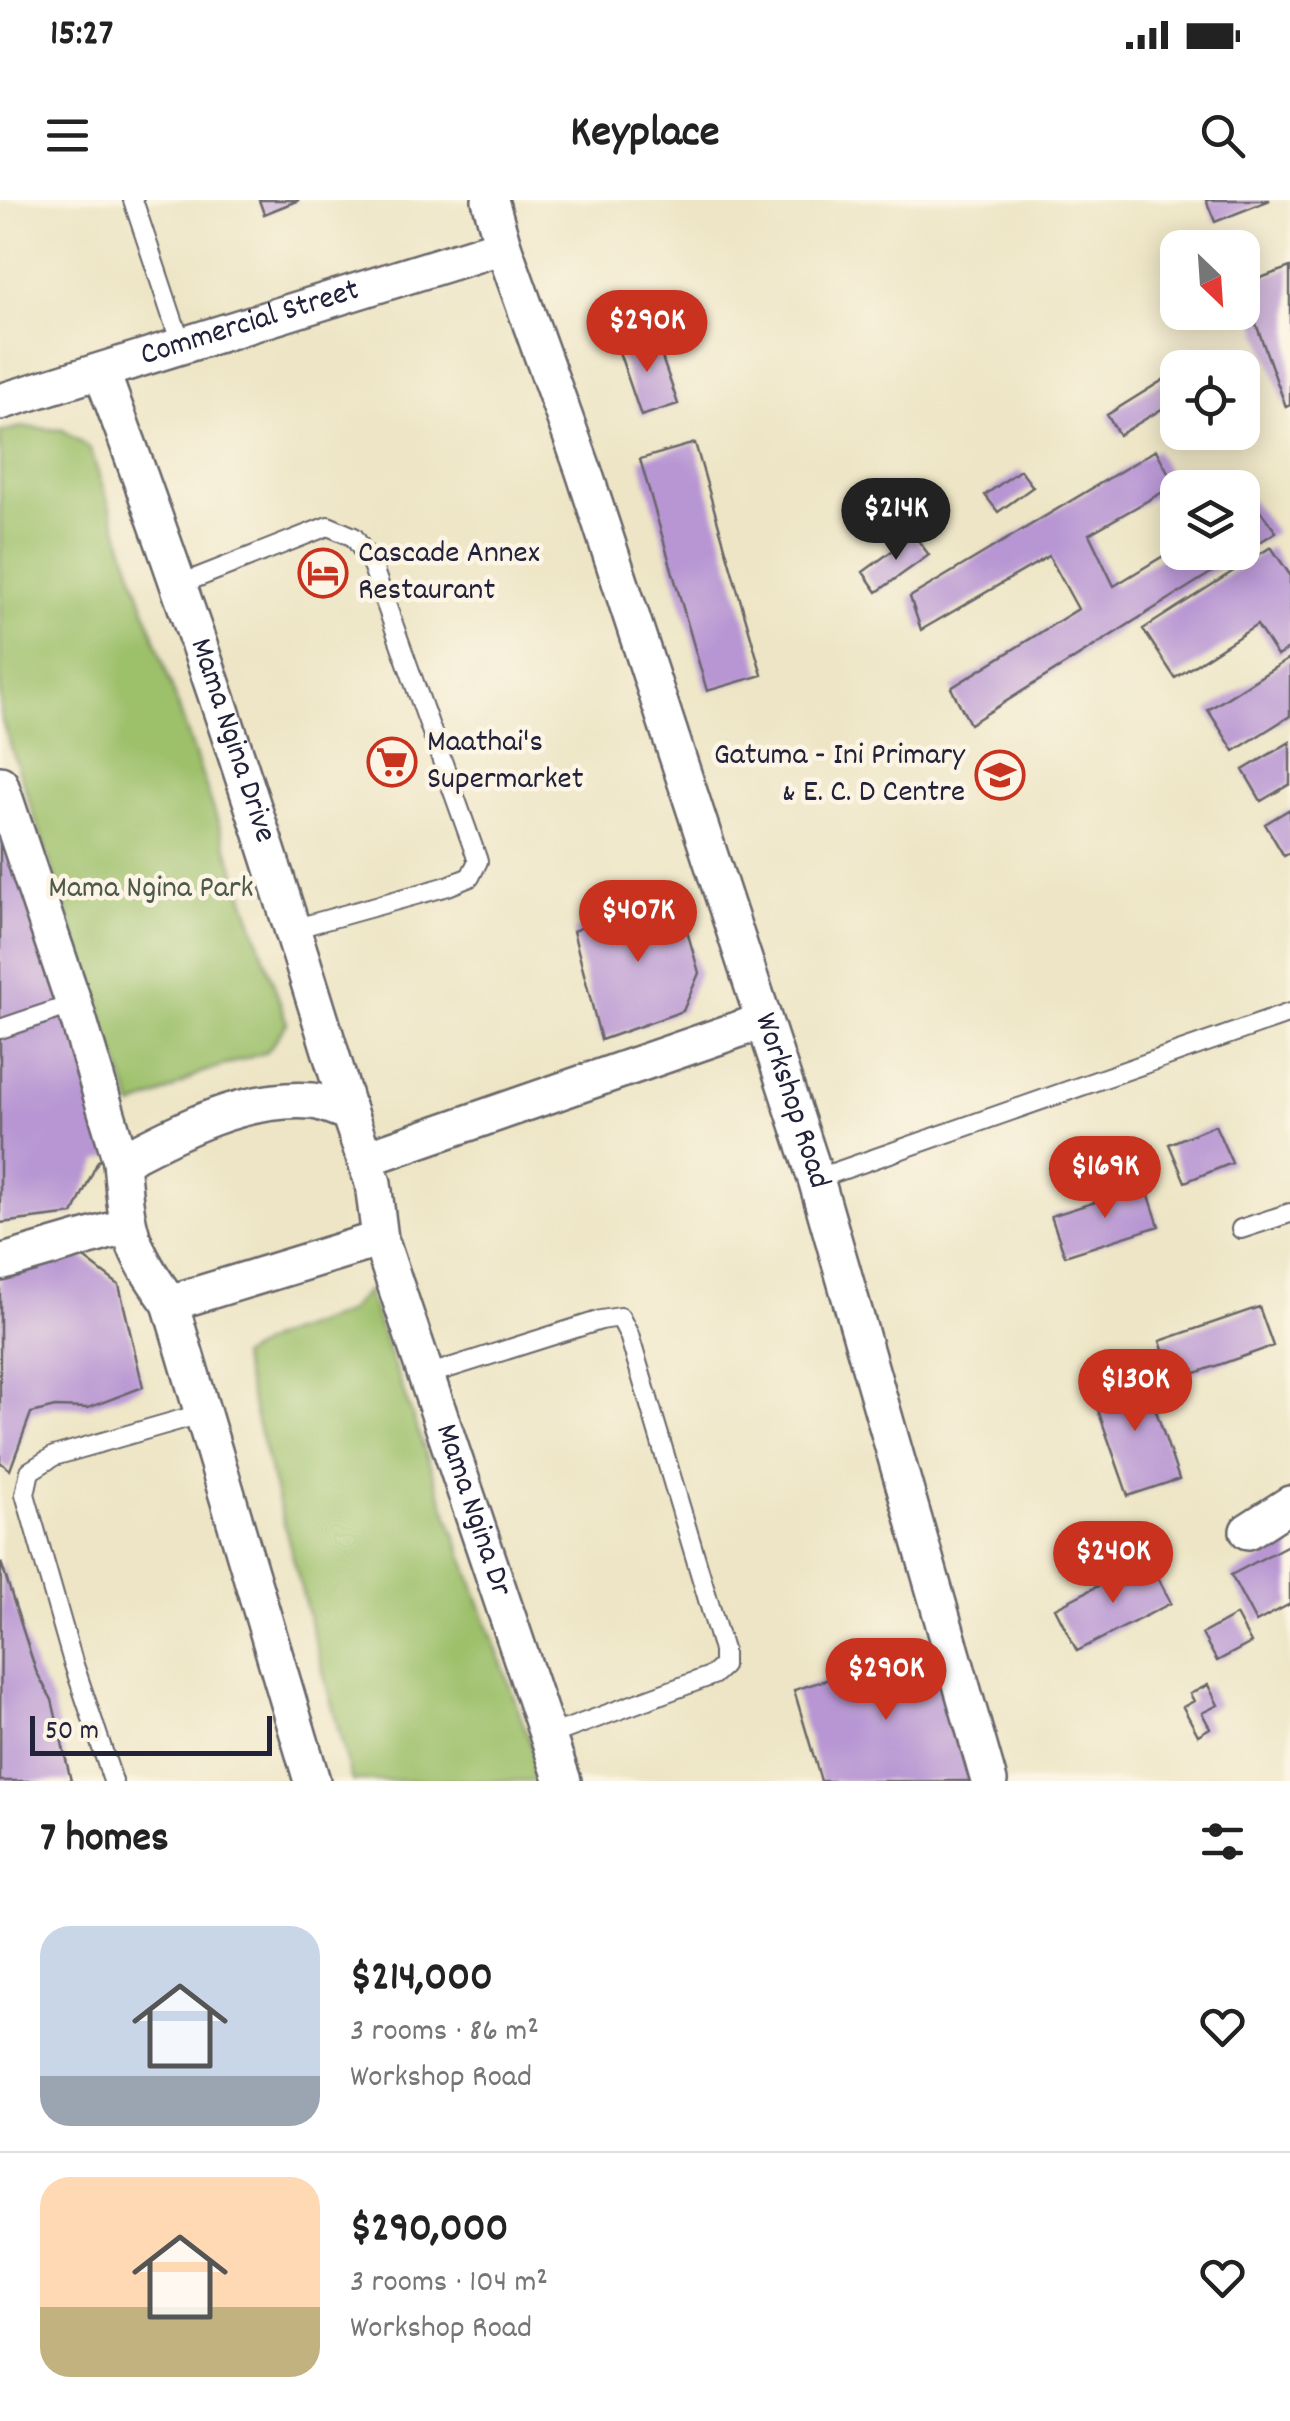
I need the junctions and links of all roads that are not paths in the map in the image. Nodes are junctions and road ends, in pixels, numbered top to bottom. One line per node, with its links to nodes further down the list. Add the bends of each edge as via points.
1 (133, 200): 4 (lane)
2 (490, 200): 3 (street, Workshop Road)
3 (503, 246): 4 (street, Commercial Street); 12 (street, Workshop Road)
4 (181, 344): 5 (street, Commercial Street)
5 (102, 372): 6 (street, Commercial Street); 7 (street, Mama Ngina Drive)
6 (0, 402)
7 (181, 584): 9 (street, Mama Ngina Drive); 9 (lane, via 328,526 354,536 372,566 478,861 470,877 448,886)
8 (0, 784): 10 (street)
9 (293, 929): 14 (street, Mama Ngina Drive)
10 (74, 1004): 13 (lane); 16 (street)
11 (1290, 1013): 17 (lane)
12 (763, 1021): 15 (street); 17 (street, Workshop Road)
13 (0, 1029)
14 (349, 1113): 15 (street, Mama Ngina Drive); 16 (street, via 316,1101 214,1116)
15 (367, 1158): 21 (street, Mama Ngina Dr)
16 (121, 1161): 19 (street)
17 (816, 1179): 32 (street, Workshop Road)
18 (1290, 1213): 20 (lane)
19 (127, 1226): 22 (street); 23 (street, via 140,1262)
20 (1240, 1229)
21 (380, 1240): 23 (street); 24 (street, Mama Ngina Dr)
22 (0, 1263)
23 (170, 1303): 25 (street)
24 (427, 1374): 28 (street, Mama Ngina Dr); 28 (lane, via 601,1320 620,1318 629,1334 724,1666)
25 (204, 1414): 29 (lane, via 54,1456 30,1470 24,1494); 30 (street)
26 (1290, 1504): 27 (street)
27 (1248, 1532)
28 (548, 1736): 31 (street, Mama Ngina Dr)
29 (113, 1781)
30 (312, 1781)
31 (563, 1781)
32 (989, 1781)

